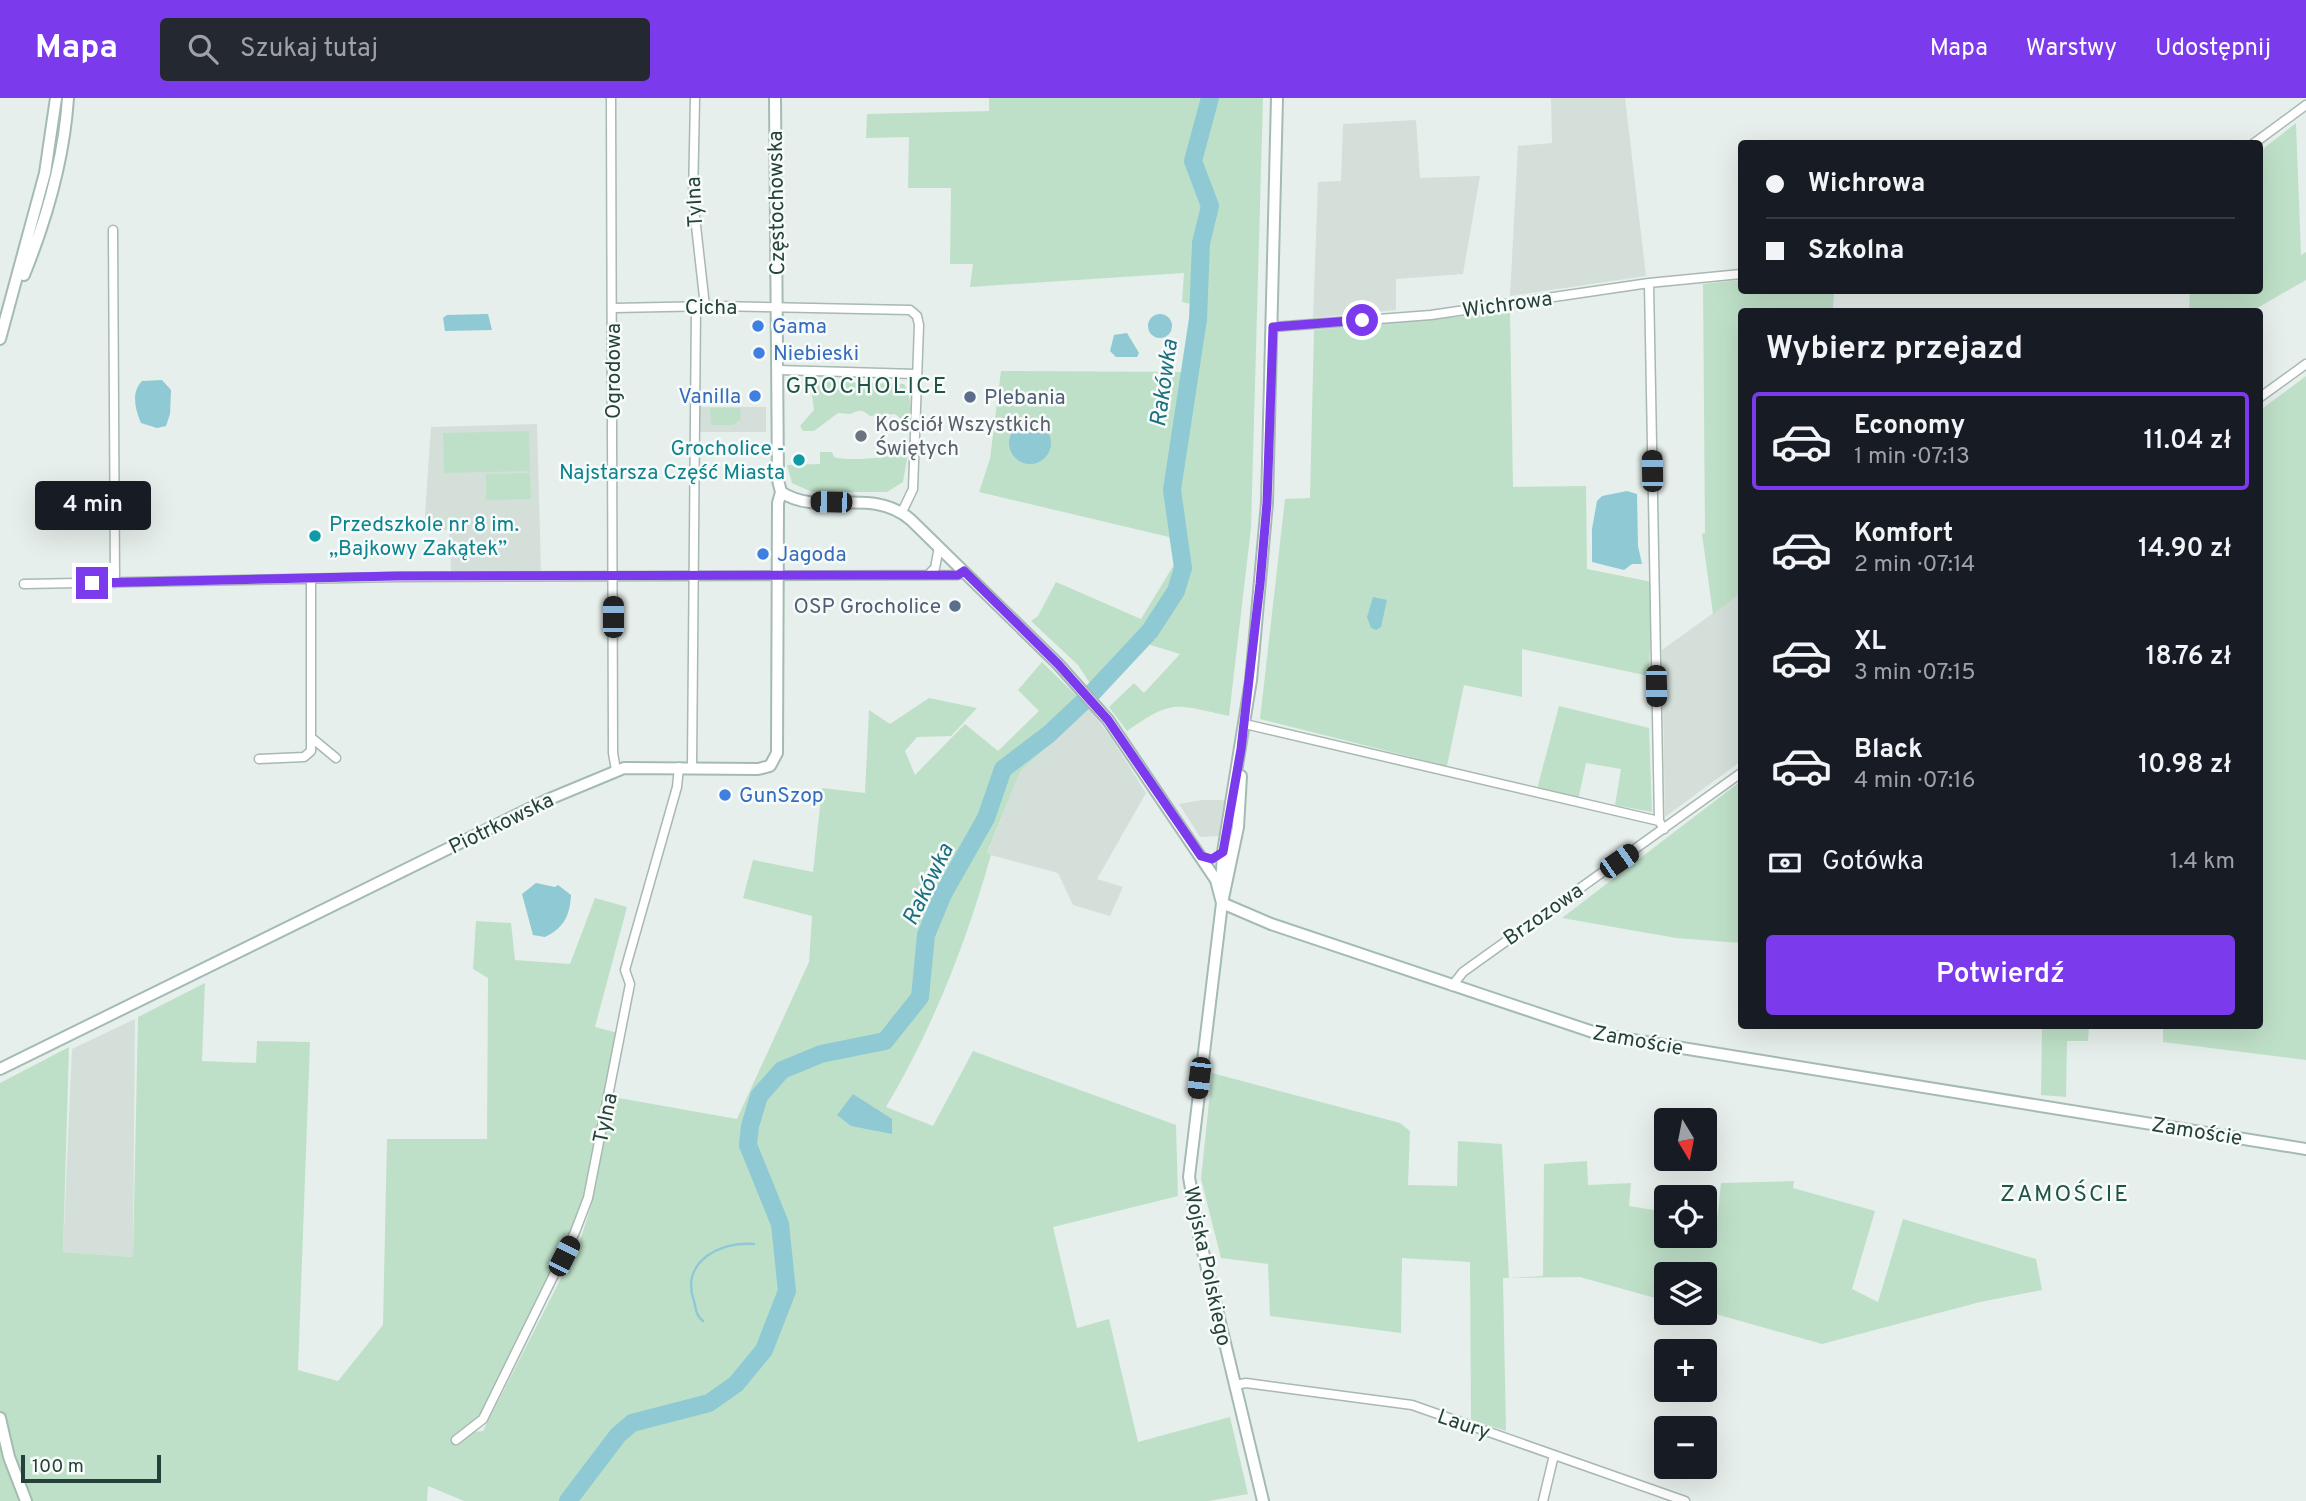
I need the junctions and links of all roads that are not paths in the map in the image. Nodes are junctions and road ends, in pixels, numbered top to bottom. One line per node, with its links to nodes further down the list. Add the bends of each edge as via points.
1 (56, 98): 16 (street, via 45,173)
2 (68, 98): 16 (street, via 48,214)
3 (611, 98): 15 (street, Ogrodowa)
4 (695, 98): 13 (street, Tylna, via 694,220)
5 (775, 98): 14 (street, Częstochowska)
6 (1277, 98): 17 (street)
7 (2306, 105): 8 (street)
8 (2258, 140)
9 (113, 230): 32 (street)
10 (1738, 274): 11 (street, Wichrowa)
11 (1649, 283): 17 (street, Wichrowa, via 1431,315); 43 (street)
12 (696, 306): 13 (street, Cicha); 15 (street, Cicha); 30 (street)
13 (705, 306): 14 (street, Cicha)
14 (777, 307): 20 (street, Częstochowska); 21 (street, Cicha, via 910,310 919,325)
15 (614, 308): 29 (street, Ogrodowa)
16 (6, 320): 18 (street)
17 (1273, 327): 34 (street, via 1267,503)
18 (0, 339)
19 (2306, 364): 22 (street)
20 (778, 370): 21 (street); 23 (street, Piotrkowska)
21 (916, 373): 24 (street, via 913,489)
22 (2263, 395)
23 (781, 492): 24 (street, via 807,501 878,503); 27 (street, Piotrkowska)
24 (902, 512): 25 (street)
25 (939, 547): 26 (street); 28 (street)
26 (964, 571): 28 (street); 46 (street, via 1080,687 1119,734)
27 (778, 575): 28 (street); 30 (street); 40 (street, Piotrkowska, via 775,761 765,769)
28 (928, 575)
29 (613, 576): 30 (street); 31 (street); 41 (street, Ogrodowa)
30 (696, 576): 40 (street)
31 (311, 579): 32 (street); 35 (street)
32 (115, 583): 33 (street)
33 (24, 584)
34 (1245, 724): 36 (street); 43 (street)
35 (313, 739): 37 (street); 38 (street, via 311,751 304,757)
36 (1241, 749): 45 (street); 47 (street, via 1238,827)
37 (336, 758)
38 (259, 759)
39 (679, 767): 40 (street, Piotrkowska); 41 (street, Piotrkowska); 53 (street, Tylna, via 625,970 630,984 588,1198 482,1419)
40 (692, 767)
41 (616, 770): 49 (street, Piotrkowska)
42 (1738, 775): 44 (street, Brzozowa)
43 (1659, 821): 44 (street)
44 (1664, 829): 48 (street, Brzozowa, via 1463,972)
45 (1223, 852): 46 (street, via 1212,859); 47 (street)
46 (1201, 856): 47 (street, via 1216,880)
47 (1222, 904): 48 (street, Zamoście); 51 (street, Wojska Polskiego, via 1189,1177)
48 (1452, 986): 50 (street, Zamoście, via 1602,1035)
49 (0, 1069)
50 (2306, 1149)
51 (1235, 1385): 54 (street, Laury, via 1246,1382 1393,1401); 57 (street, Wojska Polskiego)
52 (0, 1418): 56 (street)
53 (456, 1440)
54 (1554, 1455): 55 (street, Laury); 58 (street)
55 (1667, 1498): 59 (street, Laury)
56 (26, 1501)
57 (1263, 1501)
58 (1543, 1501)
59 (1685, 1501)

